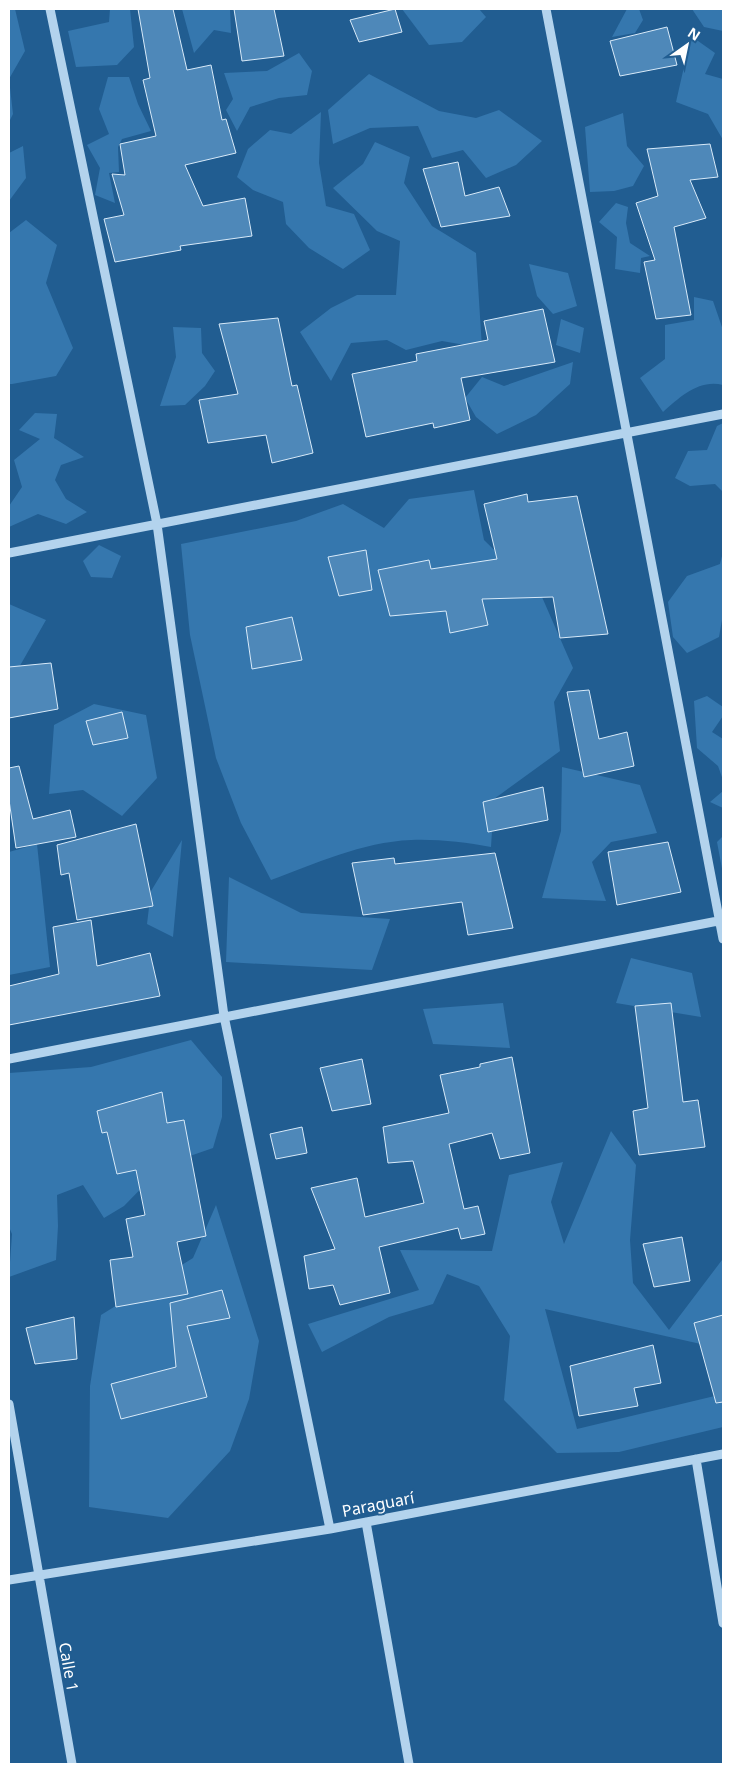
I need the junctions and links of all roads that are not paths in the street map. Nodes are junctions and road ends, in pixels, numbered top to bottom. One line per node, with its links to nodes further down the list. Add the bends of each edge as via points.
1 (50, 9): 5 (street)
2 (546, 9): 4 (street)
3 (723, 414): 4 (street)
4 (628, 433): 5 (street); 7 (street)
5 (157, 524): 6 (street); 9 (street)
6 (9, 553)
7 (722, 920): 8 (street); 9 (street)
8 (723, 939)
9 (224, 1016): 10 (street); 15 (street)
10 (9, 1060)
11 (9, 1404): 16 (street, Calle 1)
12 (723, 1454): 13 (street, Paraguarí)
13 (696, 1459): 14 (street, Paraguarí); 18 (street)
14 (366, 1522): 15 (street, Paraguarí); 20 (street)
15 (330, 1529): 16 (street, Paraguarí)
16 (38, 1575): 17 (street, Paraguarí); 19 (street, Calle 1)
17 (9, 1580)
18 (723, 1623)
19 (72, 1764)
20 (409, 1764)

